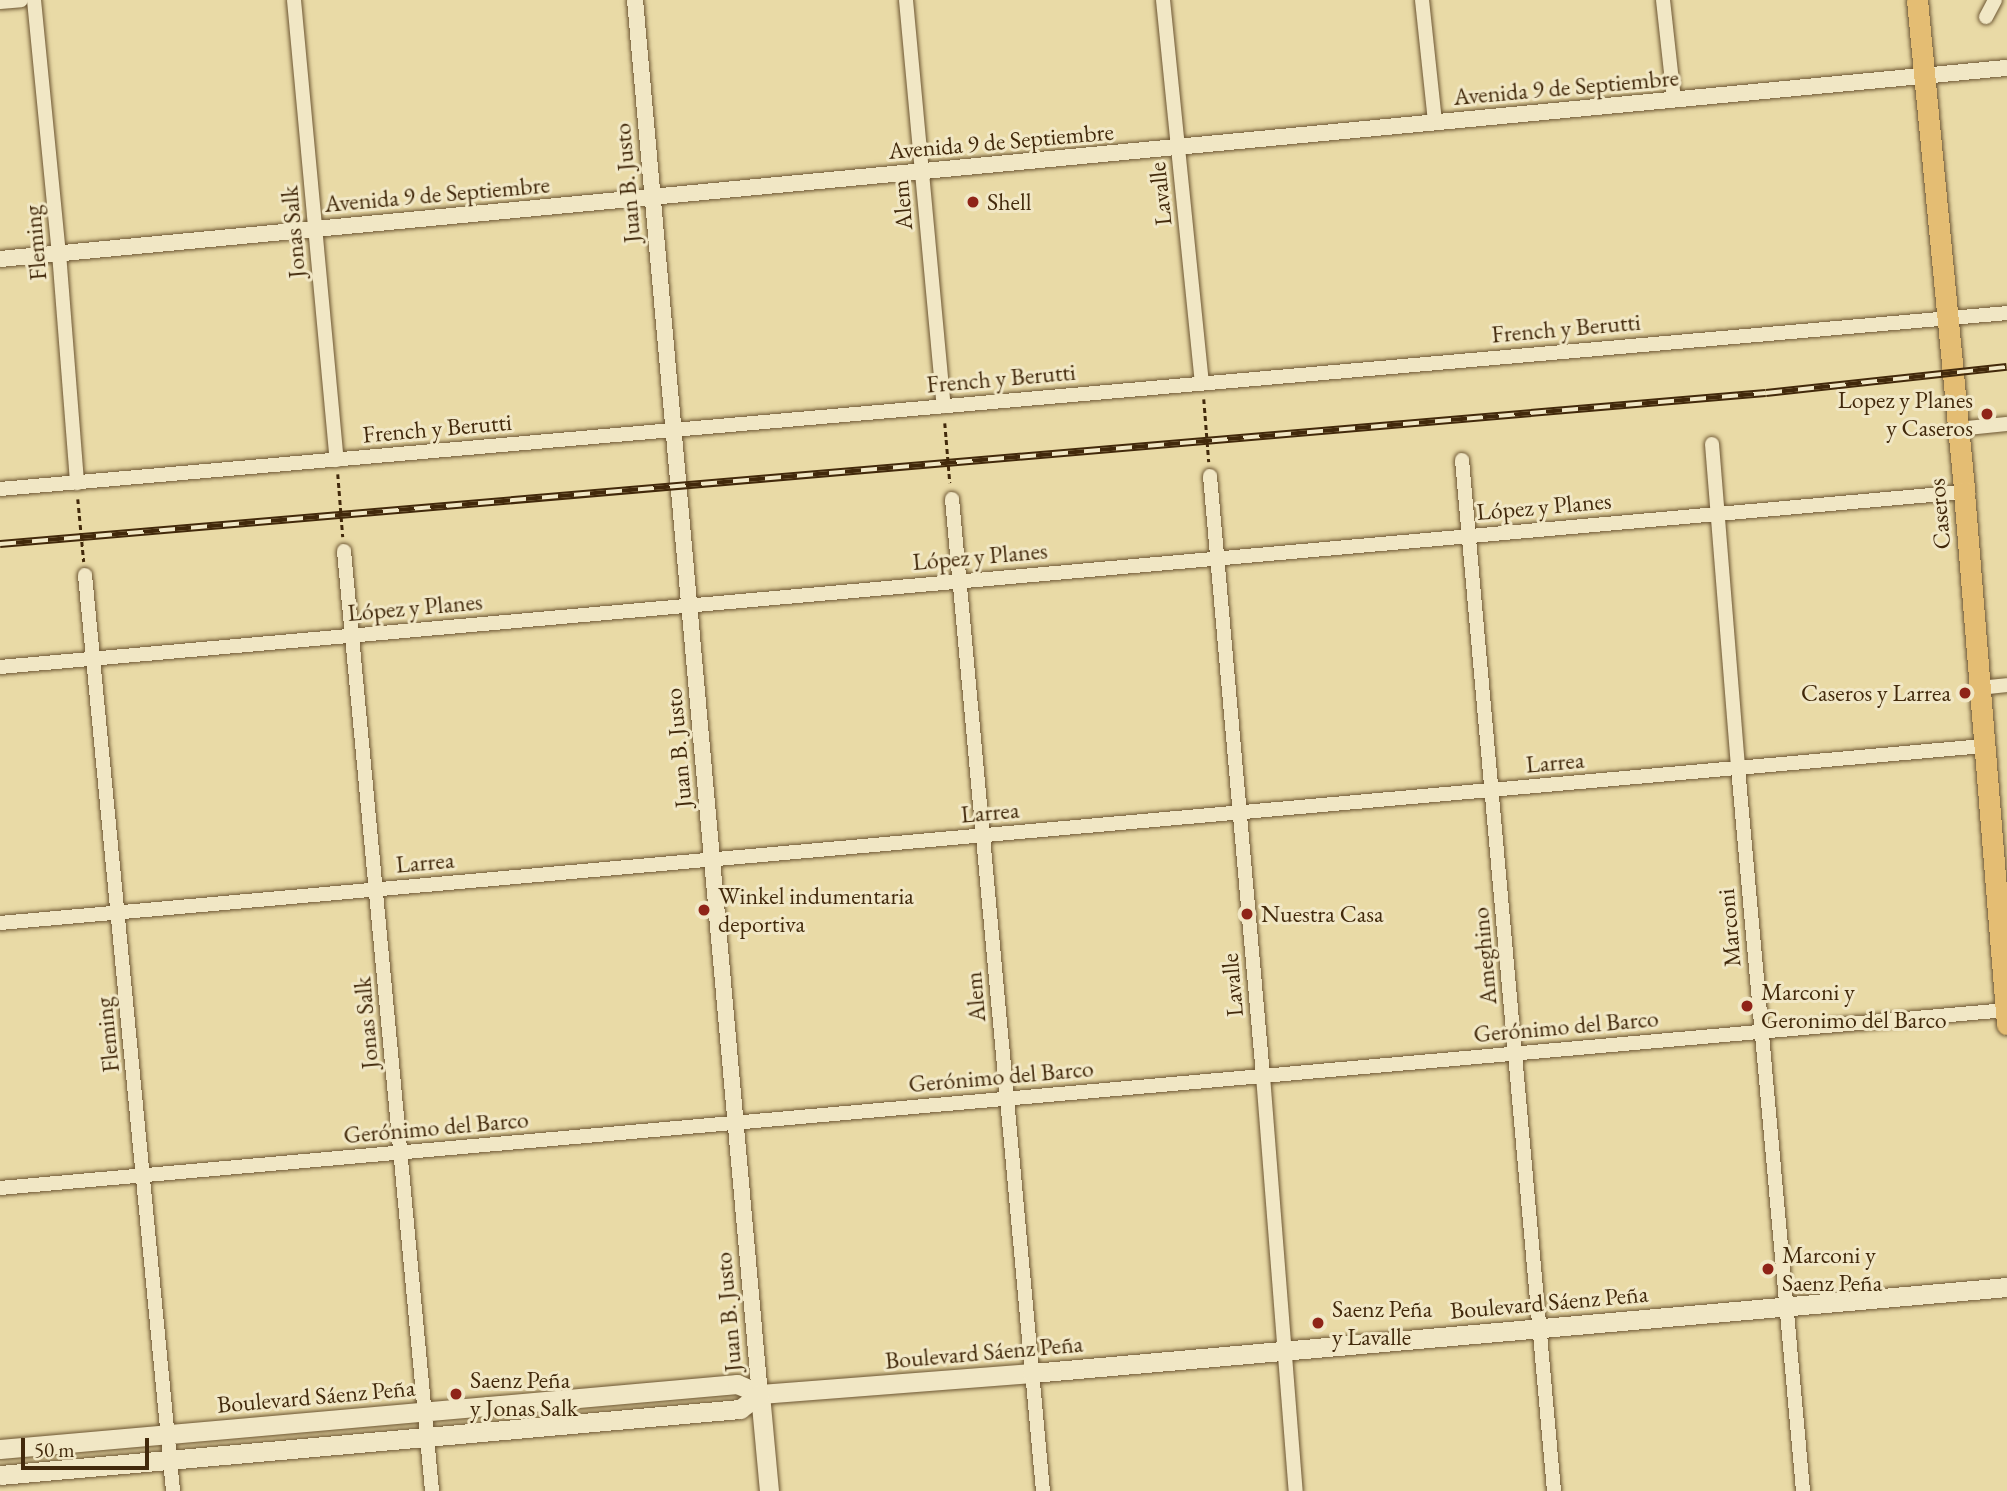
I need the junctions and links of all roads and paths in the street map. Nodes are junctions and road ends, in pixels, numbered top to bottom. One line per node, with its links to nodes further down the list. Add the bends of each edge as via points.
1 (21, 0): 11 (street)
2 (34, 0): 21 (street, Fleming)
3 (294, 0): 20 (street, Jonas Salk)
4 (635, 0): 19 (street, Juan B. Justo)
5 (906, 0): 18 (street, Alem)
6 (1163, 0): 17 (street, Lavalle)
7 (1422, 0): 16 (street)
8 (1663, 0): 15 (street)
9 (1917, 0): 14 (main road, Caseros)
10 (1995, 0): 12 (street)
11 (0, 2)
12 (1986, 17)
13 (2007, 68): 14 (street, Avenida 9 de Septiembre)
14 (1923, 75): 15 (street, Avenida 9 de Septiembre); 24 (main road, Caseros)
15 (1674, 99): 16 (street, Avenida 9 de Septiembre)
16 (1435, 122): 17 (street, Avenida 9 de Septiembre)
17 (1178, 147): 18 (street, Avenida 9 de Septiembre); 25 (street, Lavalle)
18 (922, 171): 19 (street, Avenida 9 de Septiembre); 26 (street, Alem)
19 (652, 197): 20 (street, Avenida 9 de Septiembre); 29 (street, Juan B. Justo)
20 (315, 229): 21 (street, Avenida 9 de Septiembre); 31 (street, Jonas Salk)
21 (59, 253): 22 (street, Avenida 9 de Septiembre); 34 (street, Fleming)
22 (0, 258)
23 (2007, 313): 24 (street, French y Berutti)
24 (1947, 318): 25 (street, French y Berutti); 28 (main road, Caseros)
25 (1202, 383): 26 (street, French y Berutti); 33 (path)
26 (944, 406): 29 (street, French y Berutti); 37 (path)
27 (2007, 424): 28 (street)
28 (1957, 429): 36 (main road, Caseros)
29 (673, 430): 31 (street, French y Berutti); 44 (street, Juan B. Justo)
30 (1712, 444): 38 (street, Marconi)
31 (337, 460): 34 (street, French y Berutti); 40 (path)
32 (1462, 460): 39 (street, Ameghino)
33 (1210, 476): 41 (street, Lavalle)
34 (77, 483): 35 (street, French y Berutti); 42 (path)
35 (0, 489)
36 (1964, 492): 38 (street, López y Planes); 49 (main road, Caseros)
37 (952, 499): 43 (street, Alem)
38 (1717, 513): 39 (street, López y Planes); 51 (street, Marconi)
39 (1469, 536): 41 (street, López y Planes); 52 (street, Ameghino)
40 (344, 551): 45 (street, Jonas Salk)
41 (1218, 558): 43 (street, López y Planes); 53 (street, Lavalle)
42 (85, 575): 46 (street, Fleming)
43 (960, 581): 44 (street, López y Planes); 54 (street, Alem)
44 (690, 605): 45 (street, López y Planes); 55 (street, Juan B. Justo)
45 (353, 635): 46 (street, López y Planes); 56 (street, Jonas Salk)
46 (94, 659): 47 (street, López y Planes); 57 (street, Fleming)
47 (0, 667)
48 (2007, 685): 49 (street)
49 (1979, 688): 50 (main road, Caseros)
50 (1984, 746): 51 (street, Larrea); 59 (main road, Caseros)
51 (1738, 768): 52 (street, Larrea); 60 (street, Marconi)
52 (1492, 790): 53 (street, Larrea); 61 (street, Ameghino)
53 (1238, 813): 54 (street, Larrea); 62 (street, Lavalle)
54 (983, 835): 55 (street, Larrea); 63 (street, Alem)
55 (712, 860): 56 (street, Larrea); 64 (street, Juan B. Justo)
56 (376, 890): 57 (street, Larrea); 65 (street, Jonas Salk)
57 (118, 913): 58 (street, Larrea); 66 (street, Fleming)
58 (0, 923)
59 (2006, 1017): 60 (street, Gerónimo del Barco)
60 (1762, 1032): 61 (street, Gerónimo del Barco); 69 (street, Marconi)
61 (1515, 1054): 62 (street, Gerónimo del Barco); 70 (street, Ameghino)
62 (1264, 1076): 63 (street, Gerónimo del Barco); 71 (street, Lavalle)
63 (1007, 1099): 64 (street, Gerónimo del Barco); 72 (street, Alem)
64 (736, 1123): 65 (street, Gerónimo del Barco); 73 (street, Juan B. Justo)
65 (401, 1153): 66 (street, Gerónimo del Barco); 74 (street, Jonas Salk)
66 (143, 1175): 67 (street, Gerónimo del Barco); 75 (street, Fleming)
67 (0, 1188)
68 (2007, 1286): 69 (main road, Boulevard Sáenz Peña)
69 (1784, 1305): 70 (main road, Boulevard Sáenz Peña); 86 (street, Marconi)
70 (1539, 1328): 71 (main road, Boulevard Sáenz Peña); 85 (street, Ameghino)
71 (1286, 1351): 72 (main road, Boulevard Sáenz Peña); 84 (street, Lavalle)
72 (1032, 1373): 73 (main road, Boulevard Sáenz Peña); 83 (street, Alem)
73 (760, 1394): 74 (main road, Boulevard Sáenz Peña, via 737,1384); 76 (main road, Boulevard Sáenz Peña, via 740,1409); 82 (main road, Juan B. Justo)
74 (425, 1412): 75 (main road, Boulevard Sáenz Peña); 76 (street, Jonas Salk)
75 (167, 1434): 77 (main road, Boulevard Sáenz Peña); 78 (street, Fleming)
76 (427, 1437): 78 (main road, Boulevard Sáenz Peña); 81 (street, Jonas Salk)
77 (0, 1449)
78 (169, 1460): 79 (main road, Boulevard Sáenz Peña); 80 (street, Fleming)
79 (0, 1475)
80 (173, 1491)
81 (432, 1491)
82 (769, 1491)
83 (1043, 1491)
84 (1296, 1491)
85 (1554, 1491)
86 (1803, 1491)

